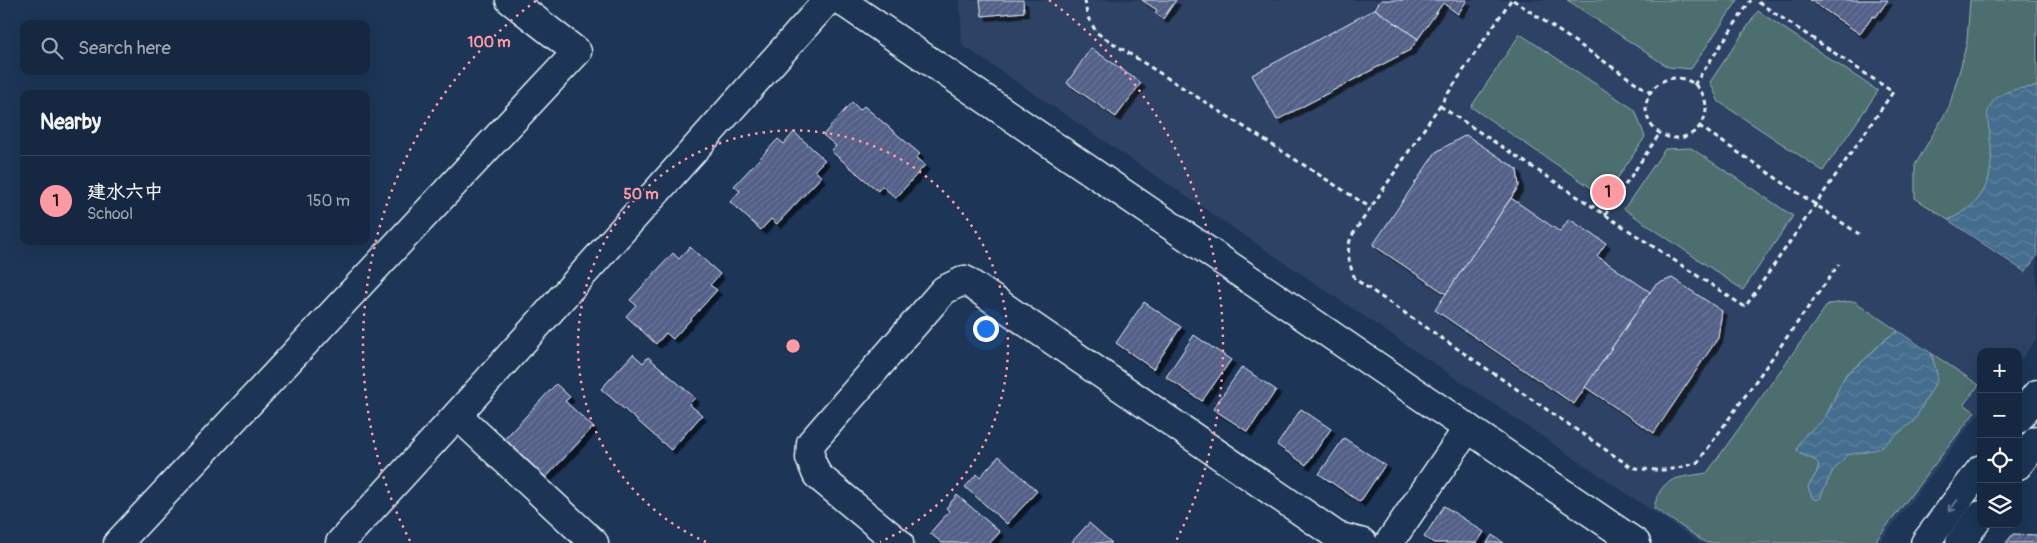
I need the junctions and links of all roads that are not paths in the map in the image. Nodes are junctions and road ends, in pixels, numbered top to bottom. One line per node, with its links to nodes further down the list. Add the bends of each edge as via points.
1 (510, 0): 12 (street, via 577,52)
2 (828, 0): 6 (street)
3 (840, 0): 7 (street)
4 (2037, 394): 5 (street)
5 (2022, 414)
6 (457, 415): 13 (street); 14 (street)
7 (1468, 428): 17 (street); 18 (street)
8 (2037, 440): 9 (street)
9 (2022, 460)
10 (1977, 474): 19 (street, one-way to 19)
11 (1977, 520): 20 (street)
12 (118, 543)
13 (340, 543)
14 (594, 543)
15 (899, 543): 16 (street, via 817,475 810,458 811,443 944,290 965,280 1337,536)
16 (1363, 543)
17 (1389, 543)
18 (1636, 543)
19 (1925, 543)
20 (1960, 543)

